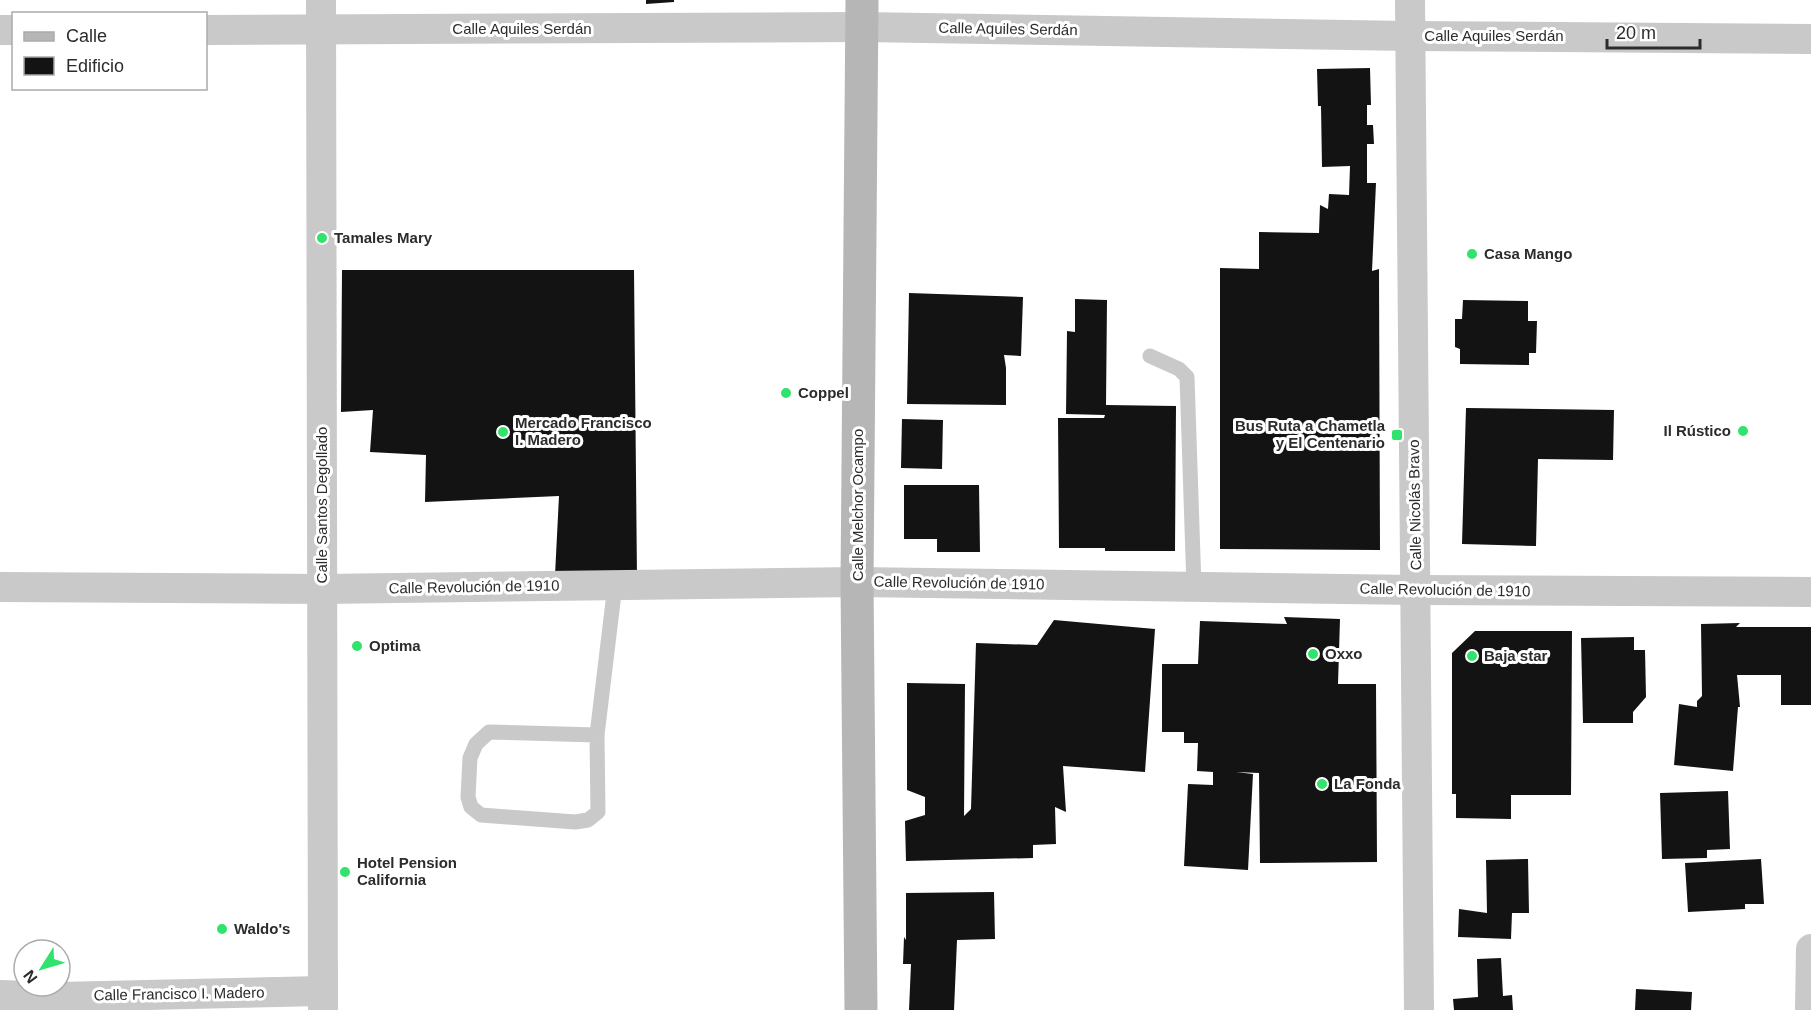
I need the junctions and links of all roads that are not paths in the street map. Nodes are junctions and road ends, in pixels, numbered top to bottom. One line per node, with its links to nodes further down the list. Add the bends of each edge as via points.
1 (321, 0): 5 (street, Calle Santos Degollado)
2 (1410, 0): 6 (street, Calle Nicolás Bravo)
3 (862, 13): 5 (street, Calle Aquiles Serdán); 6 (street, Calle Aquiles Serdán); 9 (street, Calle Melchor Ocampo)
4 (207, 30): 5 (street, Calle Aquiles Serdán)
5 (321, 30): 13 (street, Calle Santos Degollado)
6 (1409, 36): 7 (street, Calle Aquiles Serdán); 14 (street, Calle Nicolás Bravo)
7 (1811, 39)
8 (1150, 356): 12 (lane, via 1179,369 1187,377)
9 (857, 582): 10 (street, Calle Revolución de 1910); 12 (street, Calle Revolución de 1910); 20 (street, Calle Melchor Ocampo)
10 (615, 585): 13 (street, Calle Revolución de 1910); 16 (lane)
11 (0, 587): 13 (street, Calle Revolución de 1910)
12 (1194, 587): 14 (street, Calle Revolución de 1910)
13 (322, 589): 19 (street, Calle Santos Degollado)
14 (1416, 590): 15 (street, Calle Revolución de 1910); 21 (street, Calle Nicolás Bravo)
15 (1811, 592)
16 (597, 735): 16 (lane, via 598,812 588,820 481,815 471,807 470,758 476,744 489,732)
17 (1811, 949): 22 (street)
18 (0, 995): 19 (street, Calle Francisco I. Madero)
19 (323, 1001)
20 (861, 1010)
21 (1419, 1010)
22 (1810, 1010)

